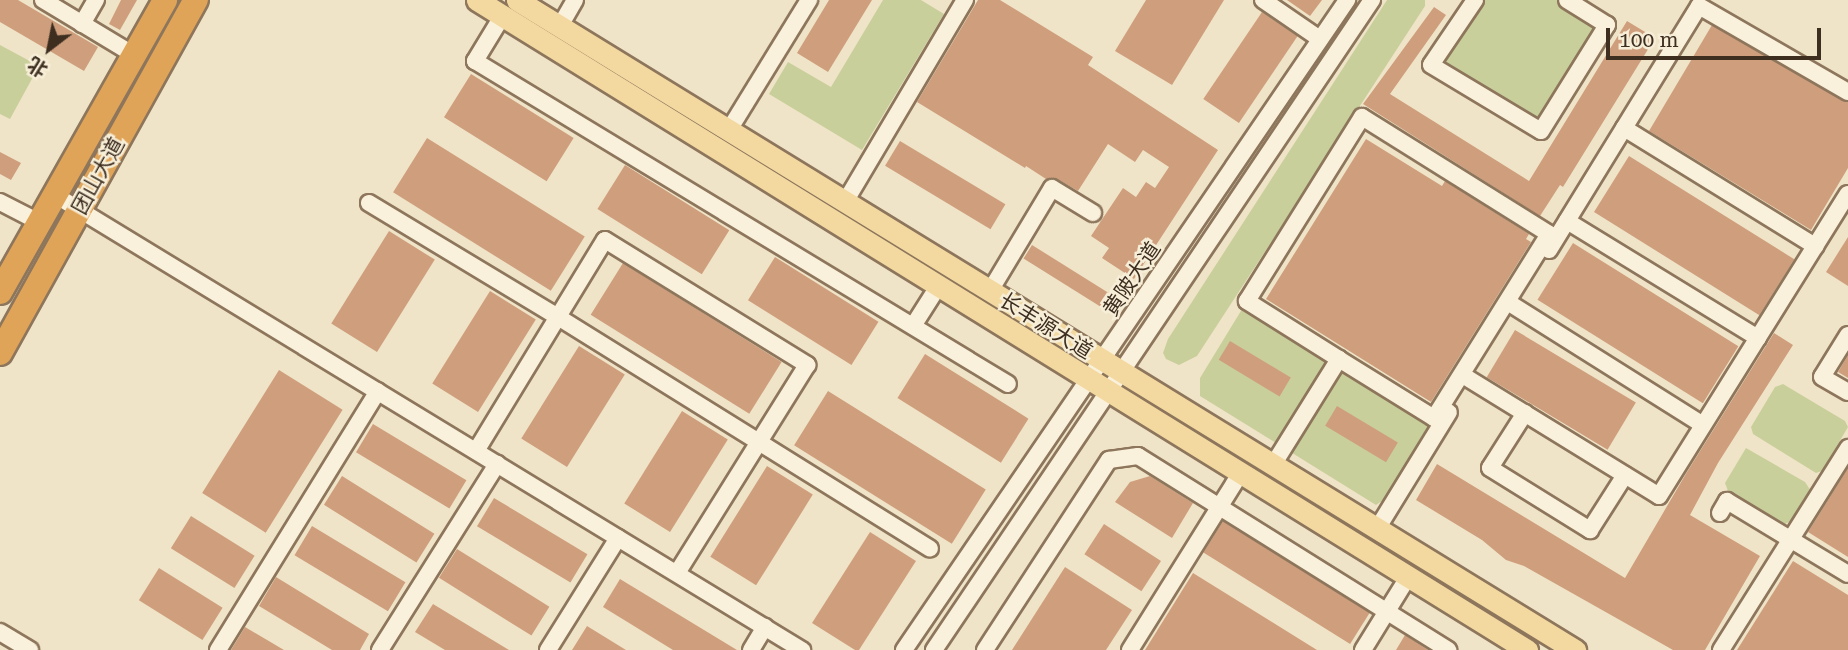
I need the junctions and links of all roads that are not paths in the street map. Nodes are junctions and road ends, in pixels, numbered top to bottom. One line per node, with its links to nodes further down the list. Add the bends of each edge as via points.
1 (43, 0): 15 (street)
2 (96, 0): 15 (street)
3 (165, 0): 18 (highway, 团山大道)
4 (196, 0): 27 (highway, 团山大道)
5 (477, 0): 14 (main road, 长丰源大道)
6 (575, 0): 16 (street)
7 (809, 0): 21 (street)
8 (965, 0): 25 (street)
9 (1263, 0): 17 (street)
10 (1347, 0): 17 (street, 黄陂大道)
11 (1372, 0): 43 (street, 黄陂大道)
12 (1567, 0): 13 (street, via 1607,25 1541,131 1432,65)
13 (1470, 2)
14 (510, 8): 16 (main road, 长丰源大道); 32 (main road, 长丰源大道); 37 (street, via 475,61)
15 (82, 24): 18 (street)
16 (561, 26): 21 (main road, 长丰源大道)
17 (1320, 39): 42 (street, 黄陂大道)
18 (134, 55): 23 (highway, 团山大道)
19 (1848, 92): 20 (street, via 1699,6)
20 (1624, 128): 29 (street); 31 (street)
21 (729, 130): 25 (main road, 长丰源大道)
22 (1848, 194): 31 (street)
23 (55, 195): 27 (street); 30 (highway, 团山大道)
24 (0, 202): 30 (street)
25 (845, 202): 33 (main road, 长丰源大道)
26 (369, 203): 36 (street)
27 (80, 209): 40 (highway, 团山大道); 47 (street)
28 (1093, 213): 33 (street, via 1052,188)
29 (1567, 221): 35 (street); 39 (street)
30 (39, 222): 34 (highway, 团山大道)
31 (1815, 246): 39 (street)
32 (939, 285): 37 (street); 45 (main road, 长丰源大道)
33 (990, 291): 42 (main road, 长丰源大道)
34 (0, 292)
35 (1514, 306): 44 (street); 51 (street)
36 (558, 317): 52 (street); 52 (street, via 605,240 807,365); 54 (street)
37 (912, 326): 46 (street)
38 (1848, 334): 49 (street, via 1822,377)
39 (1758, 338): 51 (street)
40 (0, 353)
41 (1339, 359): 41 (street, via 1247,301 1362,117 1549,234 1434,418); 56 (street)
42 (1102, 360): 43 (main road, 长丰源大道); 45 (street, 黄陂大道)
43 (1121, 372): 48 (street, 黄陂大道); 56 (main road, 长丰源大道)
44 (1469, 379): 50 (street); 61 (street)
45 (1089, 380): 48 (main road, 长丰源大道); 77 (street, 黄陂大道)
46 (1008, 384)
47 (377, 391): 54 (street); 72 (street)
48 (1108, 392): 57 (main road, 长丰源大道); 78 (street, 黄陂大道)
49 (1848, 392)
50 (1525, 413): 58 (street); 58 (street, via 1490,468 1590,530)
51 (1703, 425): 58 (street, via 1659,496)
52 (758, 443): 64 (street); 65 (street)
53 (1848, 448): 63 (street)
54 (476, 451): 55 (street)
55 (497, 464): 62 (street); 73 (street)
56 (1273, 465): 61 (main road, 长丰源大道)
57 (1240, 474): 59 (street); 67 (main road, 长丰源大道)
58 (1625, 475)
59 (1220, 507): 68 (street); 79 (street, via 1138,456 1109,460); 80 (street)
60 (1720, 513): 63 (street, via 1727,501)
61 (1377, 529): 84 (main road, 长丰源大道)
62 (618, 538): 65 (street); 74 (street)
63 (1791, 539): 66 (street); 85 (street)
64 (930, 549)
65 (677, 573): 69 (street)
66 (1848, 574)
67 (1408, 577): 68 (street); 83 (main road, 长丰源大道)
68 (1387, 611): 81 (street); 82 (street)
69 (765, 627): 75 (street); 76 (street)
70 (0, 632): 71 (street)
71 (30, 650)
72 (218, 650)
73 (380, 650)
74 (548, 650)
75 (751, 650)
76 (802, 650)
77 (904, 650)
78 (933, 650)
79 (985, 650)
80 (1130, 650)
81 (1363, 650)
82 (1448, 650)
83 (1527, 650)
84 (1575, 650)
85 (1721, 650)

